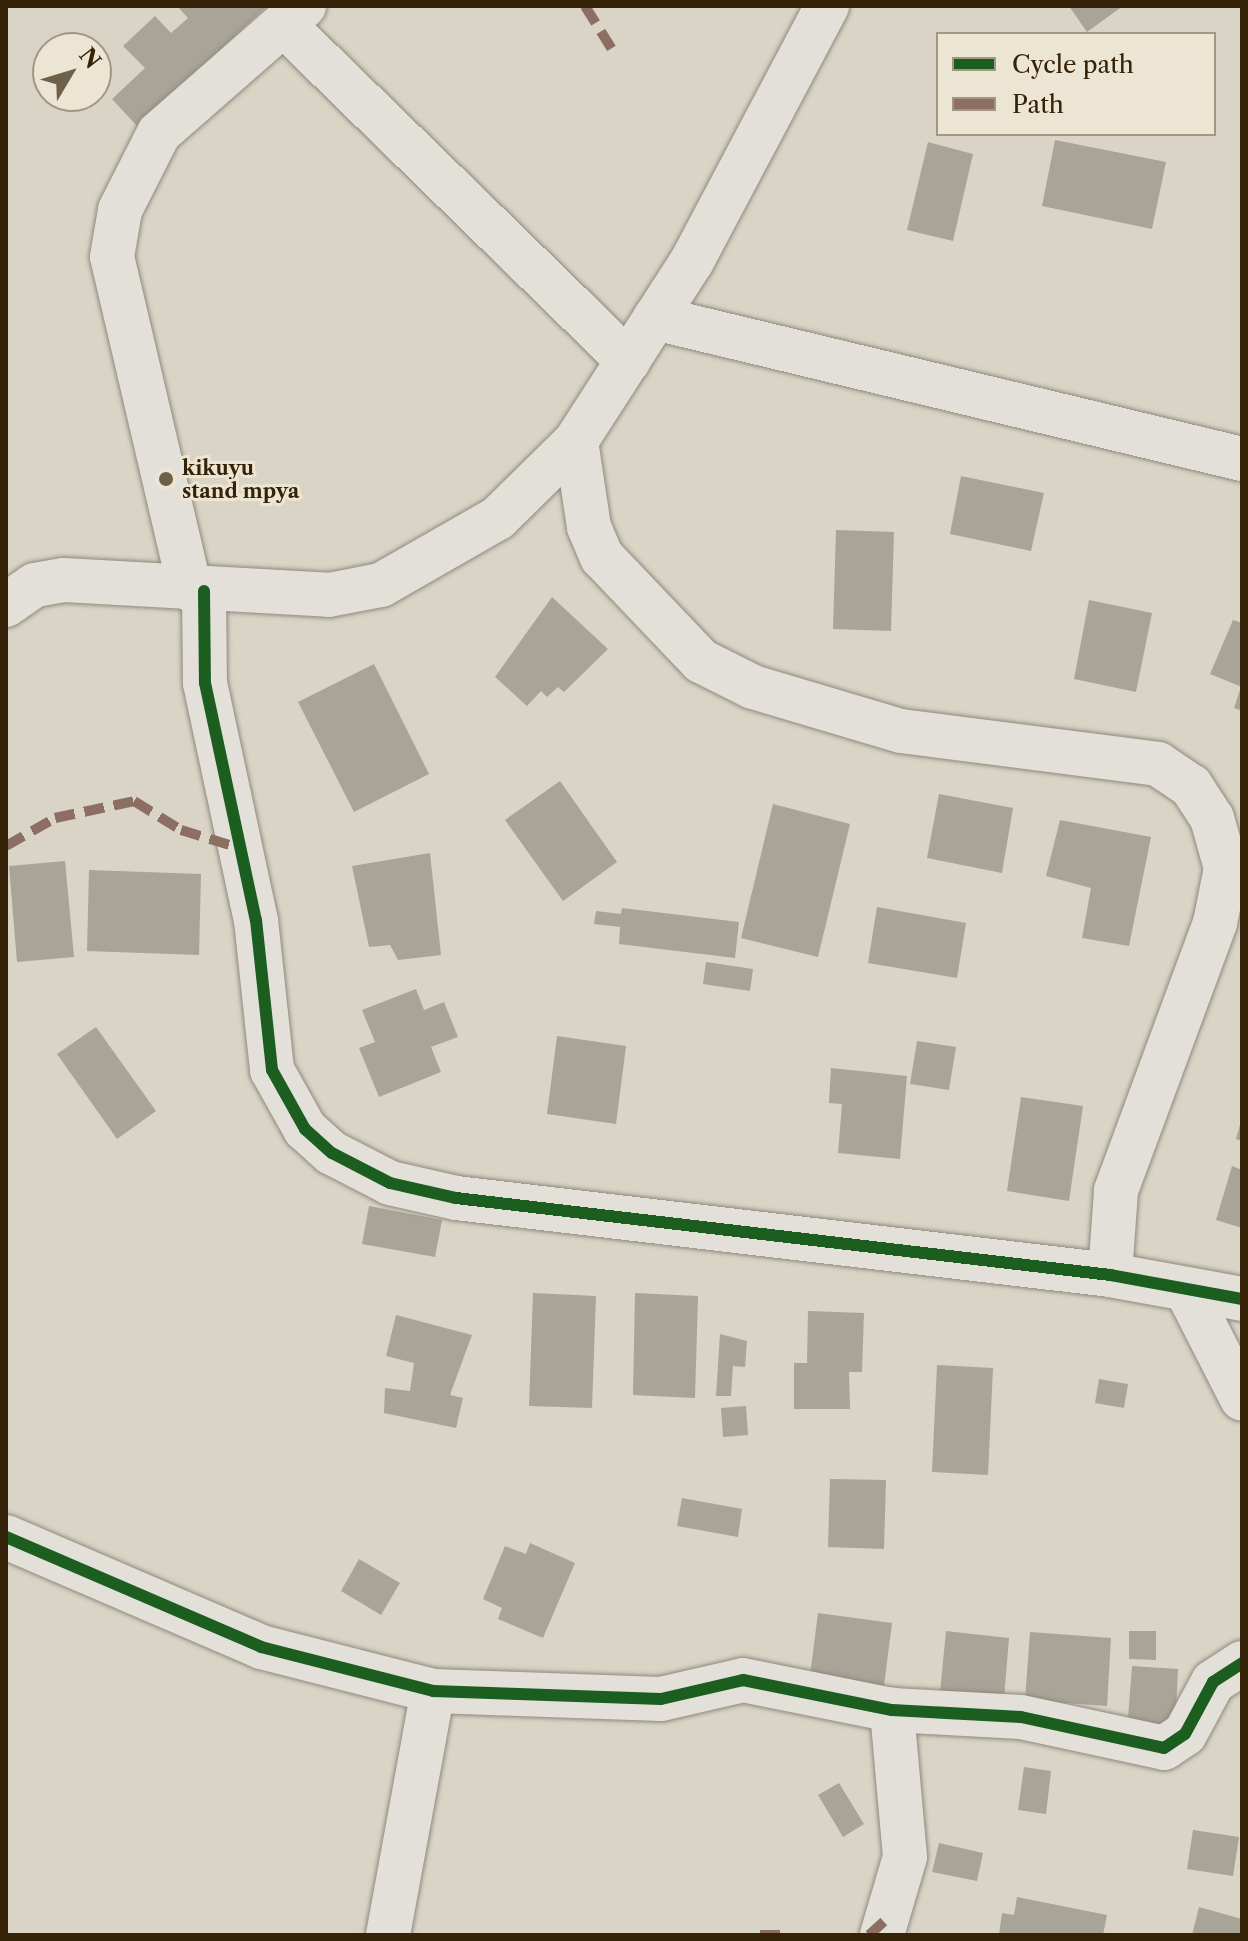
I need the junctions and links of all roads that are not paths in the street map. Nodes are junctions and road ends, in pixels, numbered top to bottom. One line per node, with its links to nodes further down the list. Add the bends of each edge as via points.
1 (827, 6): 3 (street)
2 (294, 16): 4 (street); 7 (street, via 159,133 141,159 117,226 112,257)
3 (655, 318): 4 (street); 6 (street)
4 (628, 361): 5 (street)
5 (576, 441): 7 (street, via 498,518 381,585 281,597); 9 (street, via 589,527 602,557 701,661 753,687 901,731 1158,764 1191,786 1212,818 1226,868 1215,923 1116,1191)
6 (1242, 459)
7 (197, 590): 8 (street, via 64,580 35,585); 9 (street, via 205,683 256,920 272,1070 305,1129 332,1153 390,1183 558,1214)
8 (6, 605)
9 (1110, 1275): 10 (street)
10 (1186, 1289): 11 (street); 12 (street)
11 (1242, 1299)
12 (1242, 1399)
13 (6, 1537): 15 (street, via 261,1647)
14 (1242, 1663): 16 (street, via 1213,1682 1185,1734 1164,1748 1021,1717)
15 (433, 1691): 16 (street, via 661,1699 743,1680); 17 (street)
16 (892, 1710): 18 (street, via 905,1857)
17 (388, 1935)
18 (882, 1935)

